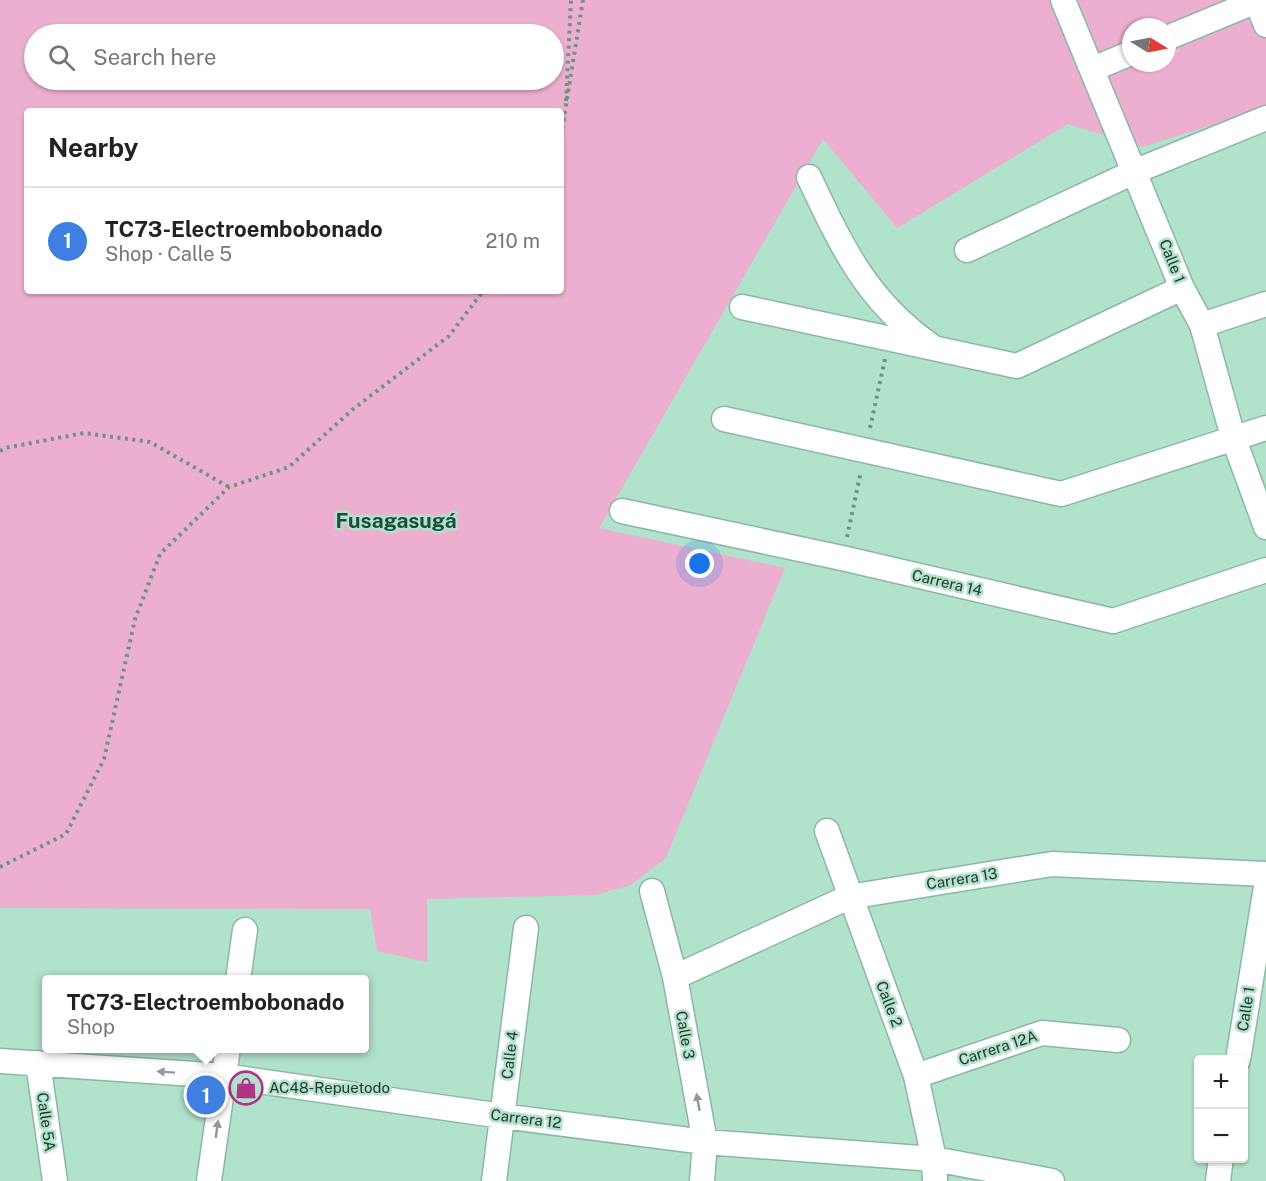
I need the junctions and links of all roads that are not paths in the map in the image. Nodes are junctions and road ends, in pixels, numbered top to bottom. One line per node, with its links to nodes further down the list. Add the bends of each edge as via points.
1 (1063, 0): 6 (street, Calle 1)
2 (1257, 0): 3 (street); 4 (street)
3 (1266, 25)
4 (1176, 34)
5 (1122, 57): 6 (street)
6 (1093, 69): 8 (street, Calle 1)
7 (1266, 118): 8 (street)
8 (1136, 171): 10 (street); 11 (street, Calle 1)
9 (809, 177): 15 (street, via 842,247 873,294 903,326)
10 (967, 250)
11 (1182, 288): 14 (street, Calle 1); 15 (street, via 1017,366)
12 (1266, 304): 14 (street)
13 (742, 307): 15 (street)
14 (1202, 325): 18 (street, Calle 1)
15 (936, 349)
16 (724, 419): 18 (street, via 1061,494)
17 (1266, 428): 18 (street)
18 (1233, 437): 20 (street, Calle 1)
19 (622, 511): 21 (street, Carrera 14, via 1113,621)
20 (1266, 526)
21 (1266, 570)
22 (827, 831): 26 (street, Calle 2)
23 (1266, 874): 26 (street, Carrera 13, via 1052,864)
24 (1266, 886): 33 (street, Calle 1)
25 (652, 891): 30 (street, Calle 3)
26 (849, 897): 30 (street, Carrera 13); 37 (street, Calle 2)
27 (526, 928): 38 (street, Calle 4)
28 (245, 930): 29 (street)
29 (239, 975)
30 (675, 977): 39 (street, Calle 3, one-way to 30)
31 (1118, 1040): 37 (street, Carrera 12A, via 1042,1033)
32 (227, 1053): 36 (street)
33 (1239, 1055)
34 (0, 1061): 35 (street, Carrera 12)
35 (38, 1063): 36 (street, Carrera 12, one-way to 35); 42 (street, Calle 5A)
36 (224, 1076): 38 (street, Carrera 12); 43 (street, one-way to 36)
37 (916, 1076): 41 (street, Calle 2)
38 (502, 1116): 39 (street, Carrera 12); 44 (street, Calle 4)
39 (705, 1142): 41 (street, Carrera 12); 45 (street, Calle 3)
40 (1220, 1163): 47 (street)
41 (935, 1170): 46 (street, Carrera 12)
42 (55, 1181)
43 (209, 1181)
44 (494, 1181)
45 (702, 1181)
46 (1052, 1181)
47 (1218, 1181)

